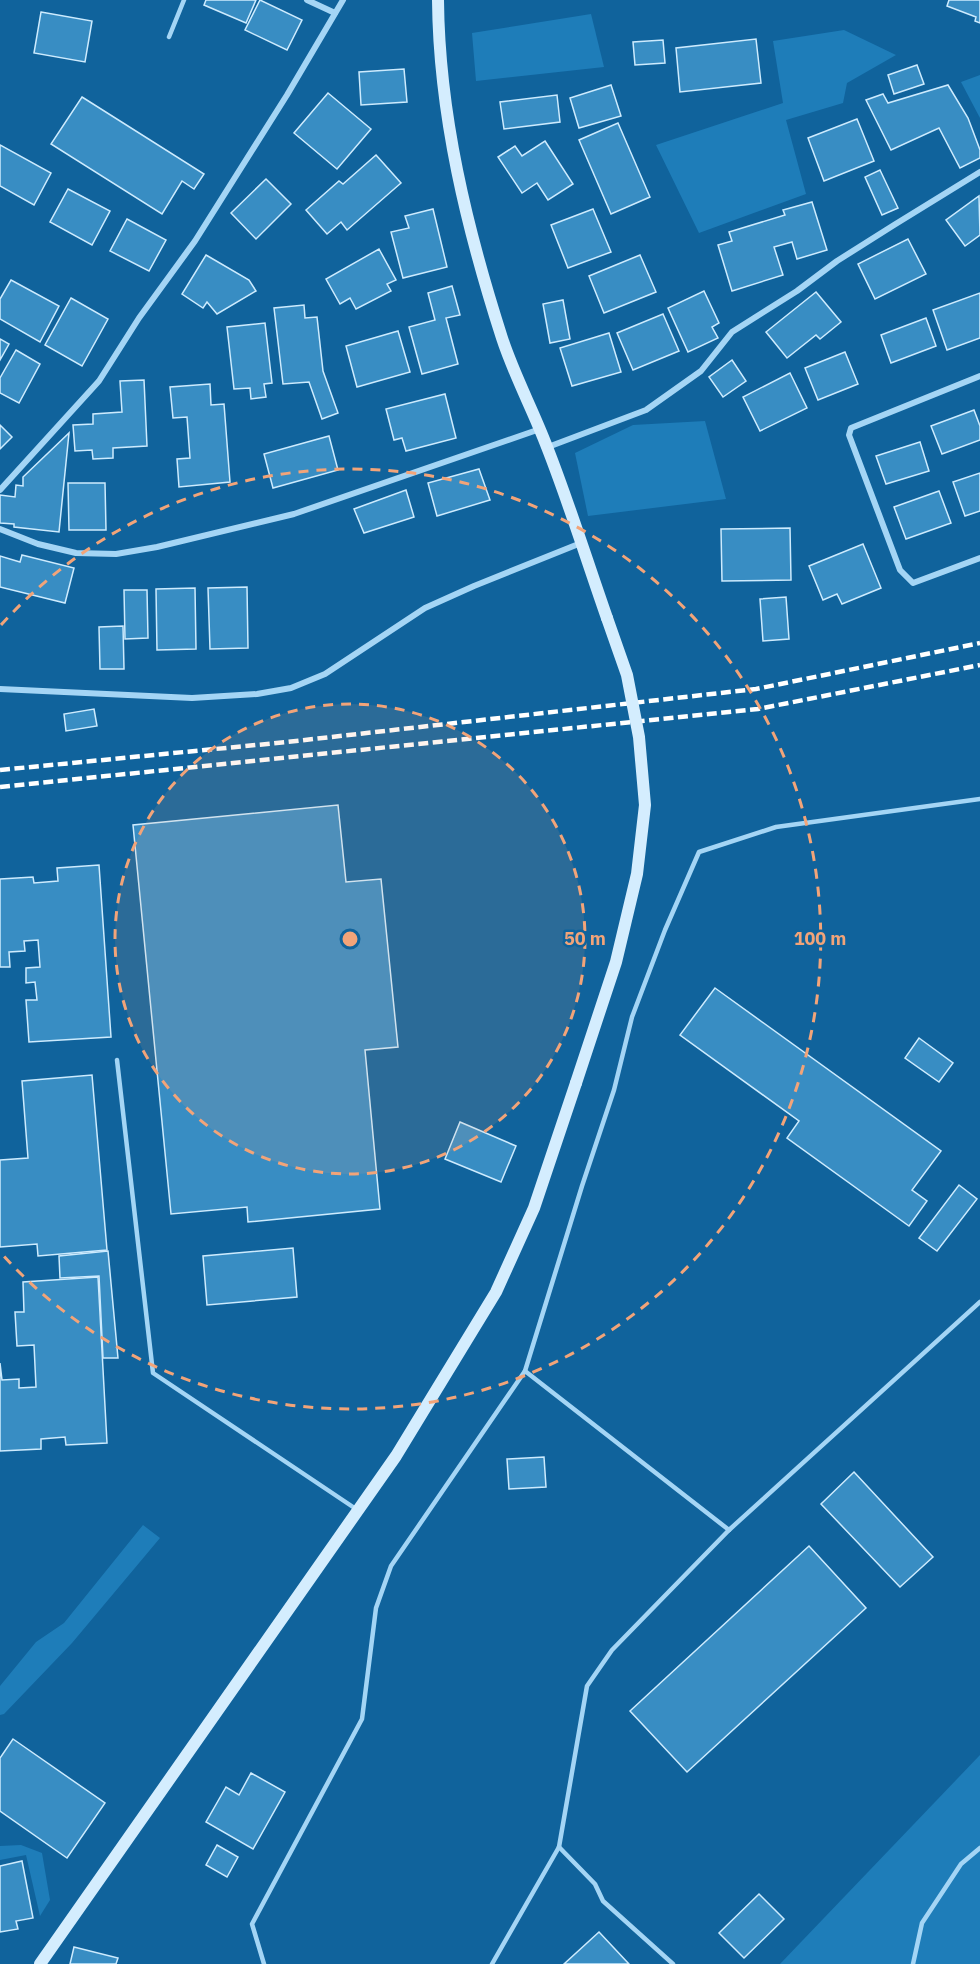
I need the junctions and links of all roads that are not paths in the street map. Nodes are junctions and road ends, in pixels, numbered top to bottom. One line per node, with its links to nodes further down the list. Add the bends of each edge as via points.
1 (184, 0): 6 (lane)
2 (306, 0): 5 (street)
3 (343, 0): 5 (street)
4 (438, 0): 9 (street, via 445,101 457,173 502,340)
5 (335, 13): 11 (street, via 195,241 99,381)
6 (169, 37)
7 (980, 172): 10 (street, via 732,332 701,371 645,410)
8 (980, 376): 14 (street, via 851,428 849,435 900,570 913,584)
9 (540, 429): 10 (street); 12 (street, via 294,514 157,548 116,554 76,553)
10 (548, 447): 13 (street)
11 (0, 489)
12 (0, 529)
13 (581, 543): 15 (street, via 425,608 326,674 291,688 192,698); 20 (street, bridge, via 627,675 639,737 645,805 637,874 616,962 534,1208 496,1292)
14 (980, 558)
15 (0, 689)
16 (980, 799): 19 (lane, via 776,827 699,852 632,1017 614,1090)
17 (117, 1060): 20 (lane, via 153,1373)
18 (980, 1302): 21 (lane)
19 (525, 1371): 21 (lane); 25 (lane, via 391,1566 376,1608 362,1719 252,1924)
20 (358, 1511): 24 (street)
21 (729, 1530): 22 (lane, via 612,1650 587,1686)
22 (559, 1847): 26 (lane); 27 (lane, via 595,1884 603,1900)
23 (980, 1848): 28 (lane, via 961,1864 922,1923)
24 (40, 1964)
25 (264, 1964)
26 (492, 1964)
27 (673, 1964)
28 (913, 1964)

